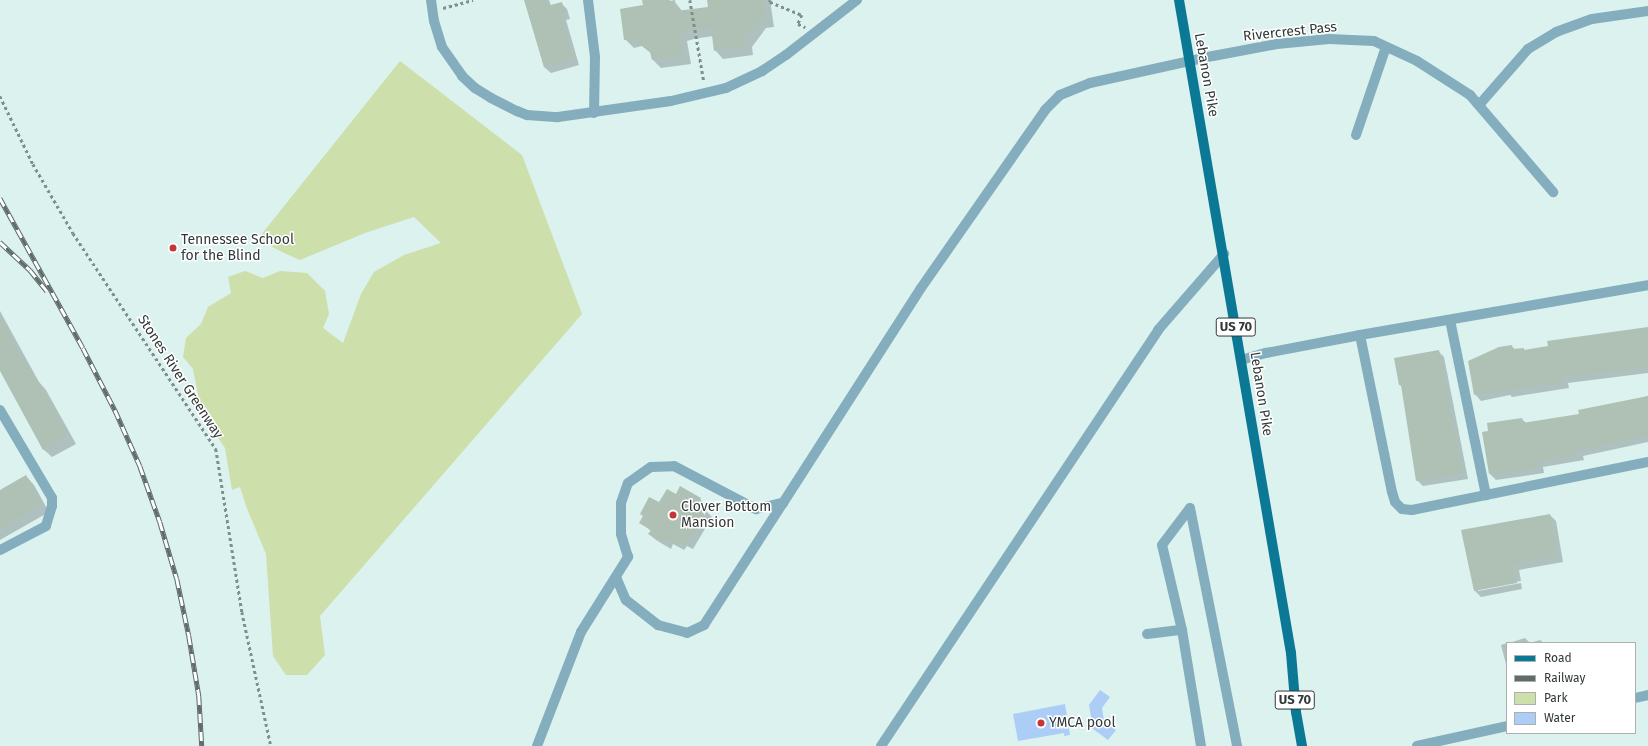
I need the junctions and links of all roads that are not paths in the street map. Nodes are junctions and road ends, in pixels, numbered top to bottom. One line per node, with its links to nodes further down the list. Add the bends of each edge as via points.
1 (431, 0): 9 (street, via 438,35 452,62 462,76 490,98 527,114 558,117)
2 (588, 0): 9 (street, via 595,57)
3 (857, 0): 9 (street, via 762,71 726,88 706,94)
4 (1179, 0): 7 (main road, Lebanon Pike / US 70)
5 (1648, 11): 8 (street, via 1592,19 1556,32 1528,49)
6 (1386, 47): 7 (street, Rivercrest Pass, via 1374,41 1329,39 1277,44); 8 (street, Rivercrest Pass, via 1417,61 1470,95); 10 (street)
7 (1189, 61): 12 (main road, Lebanon Pike / US 70); 20 (street, Rivercrest Pass, via 1090,83 1060,95 1045,110 921,288)
8 (1479, 105): 11 (street, Rivercrest Pass)
9 (594, 113)
10 (1356, 135)
11 (1553, 192)
12 (1224, 254): 16 (main road, Lebanon Pike / US 70); 29 (street, via 1158,330)
13 (1648, 285): 14 (street)
14 (1450, 320): 15 (street); 19 (street)
15 (1360, 335): 16 (street); 19 (street, via 1395,502 1402,509 1412,510)
16 (1241, 360): 32 (main road, Lebanon Pike / US 70, via 1291,653)
17 (0, 410): 21 (street, via 52,498 52,506 46,526)
18 (1648, 462): 19 (street)
19 (1486, 495)
20 (783, 504): 22 (street, Rivercrest Pass, via 704,625 687,633 658,626 626,600); 22 (street, via 756,509 674,466 651,466 628,483 621,503 621,534 628,557)
21 (0, 550)
22 (616, 577): 28 (street, via 581,632)
23 (1182, 630): 24 (street); 30 (street); 31 (street, via 1162,545 1190,508)
24 (1147, 634)
25 (1648, 695): 26 (street)
26 (1636, 698)
27 (1506, 726): 33 (street)
28 (537, 746)
29 (881, 746)
30 (1201, 746)
31 (1237, 746)
32 (1302, 746)
33 (1417, 746)

